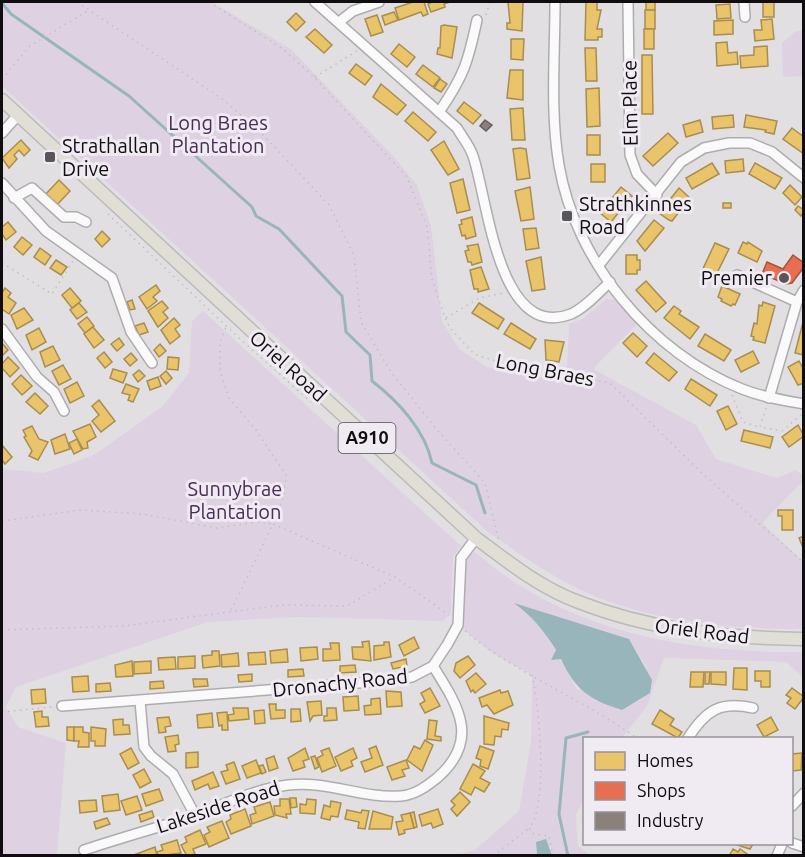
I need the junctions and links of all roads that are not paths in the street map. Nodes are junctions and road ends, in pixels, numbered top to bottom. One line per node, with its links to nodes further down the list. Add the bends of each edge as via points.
1 (315, 2): 8 (street)
2 (379, 2): 8 (street, via 354,11)
3 (555, 2): 18 (street, via 558,163 574,221)
4 (628, 2): 15 (street, Elm Place, via 630,155 637,174)
5 (744, 2): 6 (street)
6 (745, 16)
7 (477, 20): 10 (street, via 460,81)
8 (339, 22): 10 (street)
9 (2, 100): 11 (main road, Oriel Road / A910)
10 (439, 112): 20 (street, via 457,128 472,154 504,276 512,291 535,314 549,319 574,313)
11 (18, 115): 12 (street); 28 (main road, Oriel Road / A910)
12 (2, 133)
13 (804, 178): 15 (street, via 772,152 750,143 729,143 704,148 681,162)
14 (2, 183): 16 (street)
15 (657, 195): 18 (street)
16 (14, 198): 17 (street, via 32,188 64,216 76,216); 24 (street, via 46,231 112,278 131,332)
17 (86, 222)
18 (599, 265): 20 (street)
19 (737, 274): 22 (street)
20 (610, 282): 25 (street, via 672,347 727,382)
21 (804, 290): 22 (street)
22 (797, 302): 25 (street)
23 (2, 329): 27 (street, via 54,392)
24 (152, 363)
25 (769, 398): 26 (street)
26 (804, 404)
27 (64, 411)
28 (476, 538): 29 (main road, Oriel Road / A910, via 521,572 574,601 652,626 745,638); 30 (street, Dronachy Road, via 461,558 455,622)
29 (804, 639)
30 (433, 666): 31 (street, Dronachy Road, via 412,677 384,681); 37 (street, Lakeside Road, via 462,719 460,744 452,765 425,788 402,796 289,784 226,801)
31 (140, 701): 32 (street, Dronachy Road); 37 (street, via 144,747 173,774)
32 (62, 706)
33 (753, 708): 34 (street, via 730,703 714,711)
34 (689, 737)
35 (804, 793): 36 (street)
36 (793, 805)
37 (195, 815): 38 (street, Lakeside Road)
38 (84, 850)

